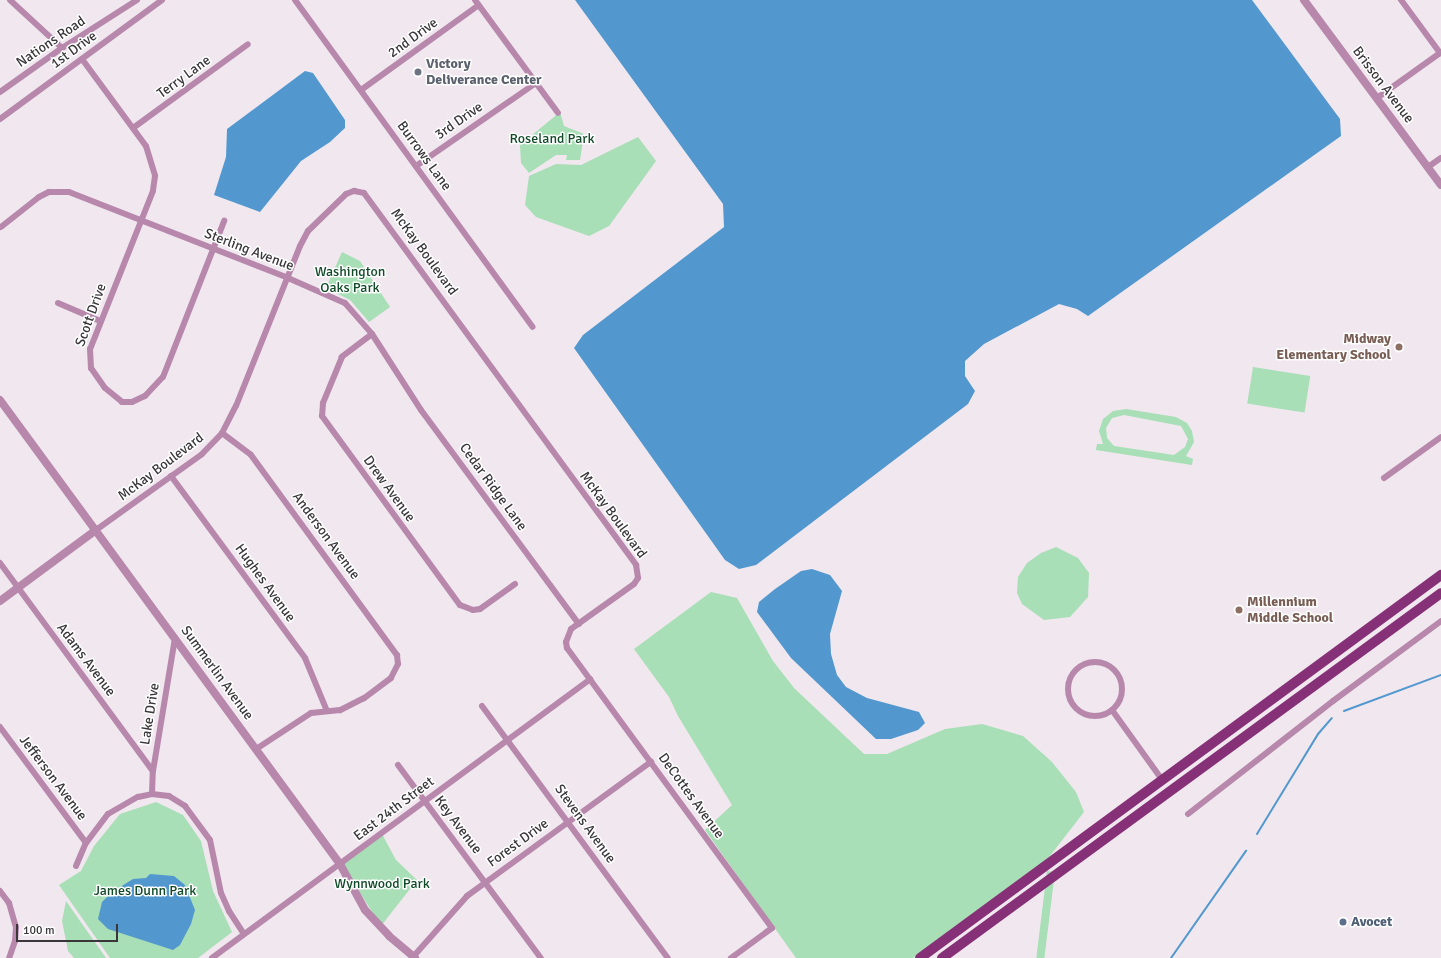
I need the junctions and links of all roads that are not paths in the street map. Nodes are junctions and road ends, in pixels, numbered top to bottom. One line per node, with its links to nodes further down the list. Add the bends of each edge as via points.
1 (10, 0): 9 (street)
2 (137, 0): 9 (street, Nations Road)
3 (162, 0): 11 (street, 1st Drive)
4 (295, 0): 13 (street, Burrows Lane)
5 (1304, 0): 15 (street, Brisson Avenue)
6 (1401, 0): 10 (street)
7 (477, 3): 12 (street); 13 (street, 2nd Drive)
8 (248, 44): 18 (street, Terry Lane)
9 (62, 48): 14 (street, Nations Road)
10 (1440, 53): 15 (street)
11 (82, 59): 17 (street, 1st Drive); 18 (street, Scott Drive)
12 (536, 82): 16 (street); 20 (street, 3rd Drive)
13 (360, 90): 20 (street, Burrows Lane)
14 (0, 92)
15 (1377, 98): 21 (street, Brisson Avenue)
16 (558, 113)
17 (0, 119)
18 (134, 128): 23 (street, Scott Drive, via 152,160 155,176 153,192)
19 (1441, 158): 21 (street)
20 (416, 166): 30 (street, Burrows Lane)
21 (1428, 167): 22 (street, Brisson Avenue)
22 (1441, 185)
23 (142, 220): 25 (street, Sterling Avenue, via 60,191 39,197); 26 (street, Sterling Avenue); 29 (street, Scott Drive)
24 (224, 221): 26 (street, Scott Drive)
25 (1, 227)
26 (214, 249): 27 (street, Sterling Avenue); 29 (street, Scott Drive, via 163,376 155,388 132,402 122,402 113,397 91,368 90,349)
27 (288, 278): 31 (street, Sterling Avenue, via 345,303); 34 (street, McKay Boulevard, via 236,406); 46 (street, McKay Boulevard, via 308,231 337,200 354,191 360,191 368,197 636,565 638,578 634,584)
28 (58, 303): 29 (street)
29 (100, 321)
30 (533, 327)
31 (372, 334): 32 (street, Sterling Avenue); 41 (street, Drew Avenue, via 342,357 323,403 322,416 460,605 480,609)
32 (390, 361): 46 (street, Cedar Ridge Lane, via 421,410)
33 (0, 400): 38 (street, Summerlin Avenue)
34 (222, 433): 36 (street, McKay Boulevard, via 202,454); 51 (street, Anderson Avenue, via 251,455 393,648 398,664 391,678 364,698 340,710)
35 (1441, 437): 37 (street)
36 (171, 476): 38 (street, McKay Boulevard); 51 (street, Hughes Avenue, via 305,658)
37 (1384, 478)
38 (96, 530): 42 (street); 47 (street, Summerlin Avenue)
39 (0, 563): 42 (street, Adams Avenue)
40 (1441, 575): 58 (main road)
41 (515, 584)
42 (18, 588): 44 (street); 57 (street, Adams Avenue)
43 (1441, 593): 76 (main road)
44 (0, 601)
45 (1441, 621): 61 (street)
46 (579, 624): 48 (street, McKay Boulevard, via 571,629 566,642 570,654)
47 (175, 638): 54 (street, Summerlin Avenue); 57 (street, Lake Drive)
48 (590, 679): 53 (street, East 24th Street); 55 (street, DeCottes Avenue)
49 (482, 706): 53 (street, Stevens Avenue)
50 (1112, 710): 50 (street, via 1122,693 1117,673 1109,666 1099,663 1079,668 1069,685 1069,696 1074,705 1081,712 1091,716 1102,715); 58 (street)
51 (327, 711): 54 (street, via 311,712 297,719)
52 (0, 727): 63 (street, Jefferson Avenue)
53 (507, 739): 60 (street, East 24th Street); 62 (street, Stevens Avenue)
54 (256, 748): 64 (street, Summerlin Avenue)
55 (651, 762): 62 (street, Forest Drive); 74 (street, DeCottes Avenue, via 772,928)
56 (398, 765): 60 (street, Key Avenue)
57 (153, 770): 59 (street, Lake Drive)
58 (1163, 781): 75 (main road)
59 (152, 794): 63 (street, via 121,804 108,814); 68 (street, via 169,796 184,806 202,826 210,840 221,893)
60 (424, 801): 64 (street, East 24th Street); 66 (street, Key Avenue)
61 (1188, 814)
62 (568, 821): 66 (street, Forest Drive); 73 (street, Stevens Avenue)
63 (86, 843): 65 (street)
64 (340, 864): 68 (street, East 24th Street); 71 (street, Summerlin Avenue, via 357,898 375,922)
65 (76, 866)
66 (485, 882): 71 (street, Forest Drive, via 467,896); 72 (street, Key Avenue)
67 (0, 891): 69 (street, via 9,903 16,927 15,941)
68 (244, 934): 70 (street, East 24th Street)
69 (9, 958)
70 (212, 958)
71 (414, 958)
72 (541, 958)
73 (668, 958)
74 (731, 958)
75 (920, 958)
76 (942, 958)

